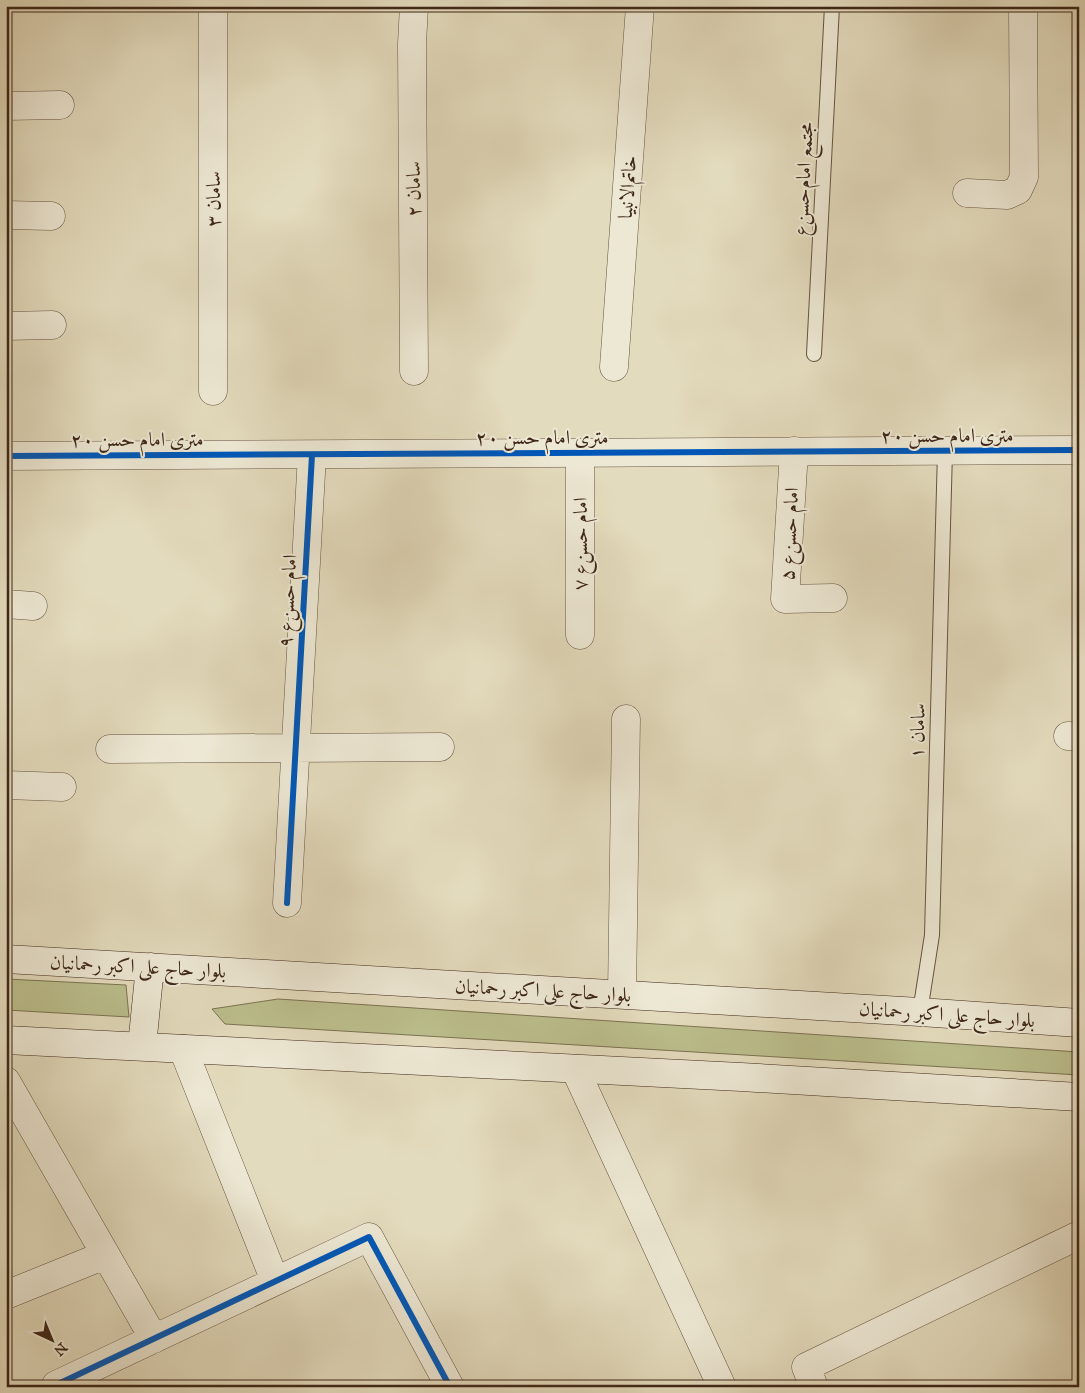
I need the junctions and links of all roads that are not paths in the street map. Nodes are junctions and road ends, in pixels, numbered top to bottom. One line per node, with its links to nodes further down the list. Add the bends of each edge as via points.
1 (213, 6): 16 (street, سامان ۳)
2 (414, 6): 15 (street, سامان ۲)
3 (640, 6): 14 (street, خاتم‌الانبیا)
4 (832, 6): 13 (lane, مجتمع امام‌حسن‌ع)
5 (1023, 6): 8 (street, via 1024,177 1018,190 1007,195)
6 (60, 105): 7 (street)
7 (6, 106)
8 (967, 193)
9 (6, 215): 10 (street)
10 (51, 216)
11 (52, 325): 12 (street)
12 (6, 326)
13 (814, 354)
14 (614, 368)
15 (414, 371)
16 (213, 391)
17 (1079, 450): 19 (street, ۲۰ متری امام حسن)
18 (794, 451): 19 (street, ۲۰ متری امام حسن); 20 (street, ۲۰ متری امام حسن); 23 (street, امام حسن‌ع ۵, via 785,599)
19 (945, 451): 37 (lane, سامان ۱, via 932,935)
20 (580, 453): 21 (street, ۲۰ متری امام حسن); 26 (street, امام حسن‌ع ۷)
21 (312, 455): 22 (street, ۲۰ متری امام حسن); 29 (street, امام حسن‌ع ۹)
22 (6, 456)
23 (833, 598)
24 (6, 604): 25 (street)
25 (33, 606)
26 (580, 635)
27 (626, 719): 36 (street)
28 (440, 747): 29 (street)
29 (295, 748): 30 (street); 33 (street, امام حسن‌ع ۹)
30 (110, 749)
31 (6, 785): 32 (street)
32 (62, 787)
33 (287, 903)
34 (6, 959): 35 (street, بلوار حاج علی اکبر رحمانیان)
35 (150, 967): 36 (street, بلوار حاج علی اکبر رحمانیان); 40 (street)
36 (622, 994): 37 (street, بلوار حاج علی اکبر رحمانیان)
37 (920, 1012): 38 (street, بلوار حاج علی اکبر رحمانیان)
38 (1079, 1023)
39 (6, 1040): 40 (street)
40 (142, 1046): 41 (street)
41 (184, 1048): 42 (street); 47 (street)
42 (575, 1069): 44 (street); 52 (street)
43 (6, 1081): 46 (street)
44 (1079, 1097)
45 (1079, 1235): 53 (street, via 806,1367)
46 (105, 1255): 48 (street); 49 (street)
47 (275, 1281): 49 (street); 51 (street, via 369,1237)
48 (6, 1295)
49 (154, 1339): 50 (street)
50 (56, 1386)
51 (450, 1387)
52 (722, 1387)
53 (814, 1387)

